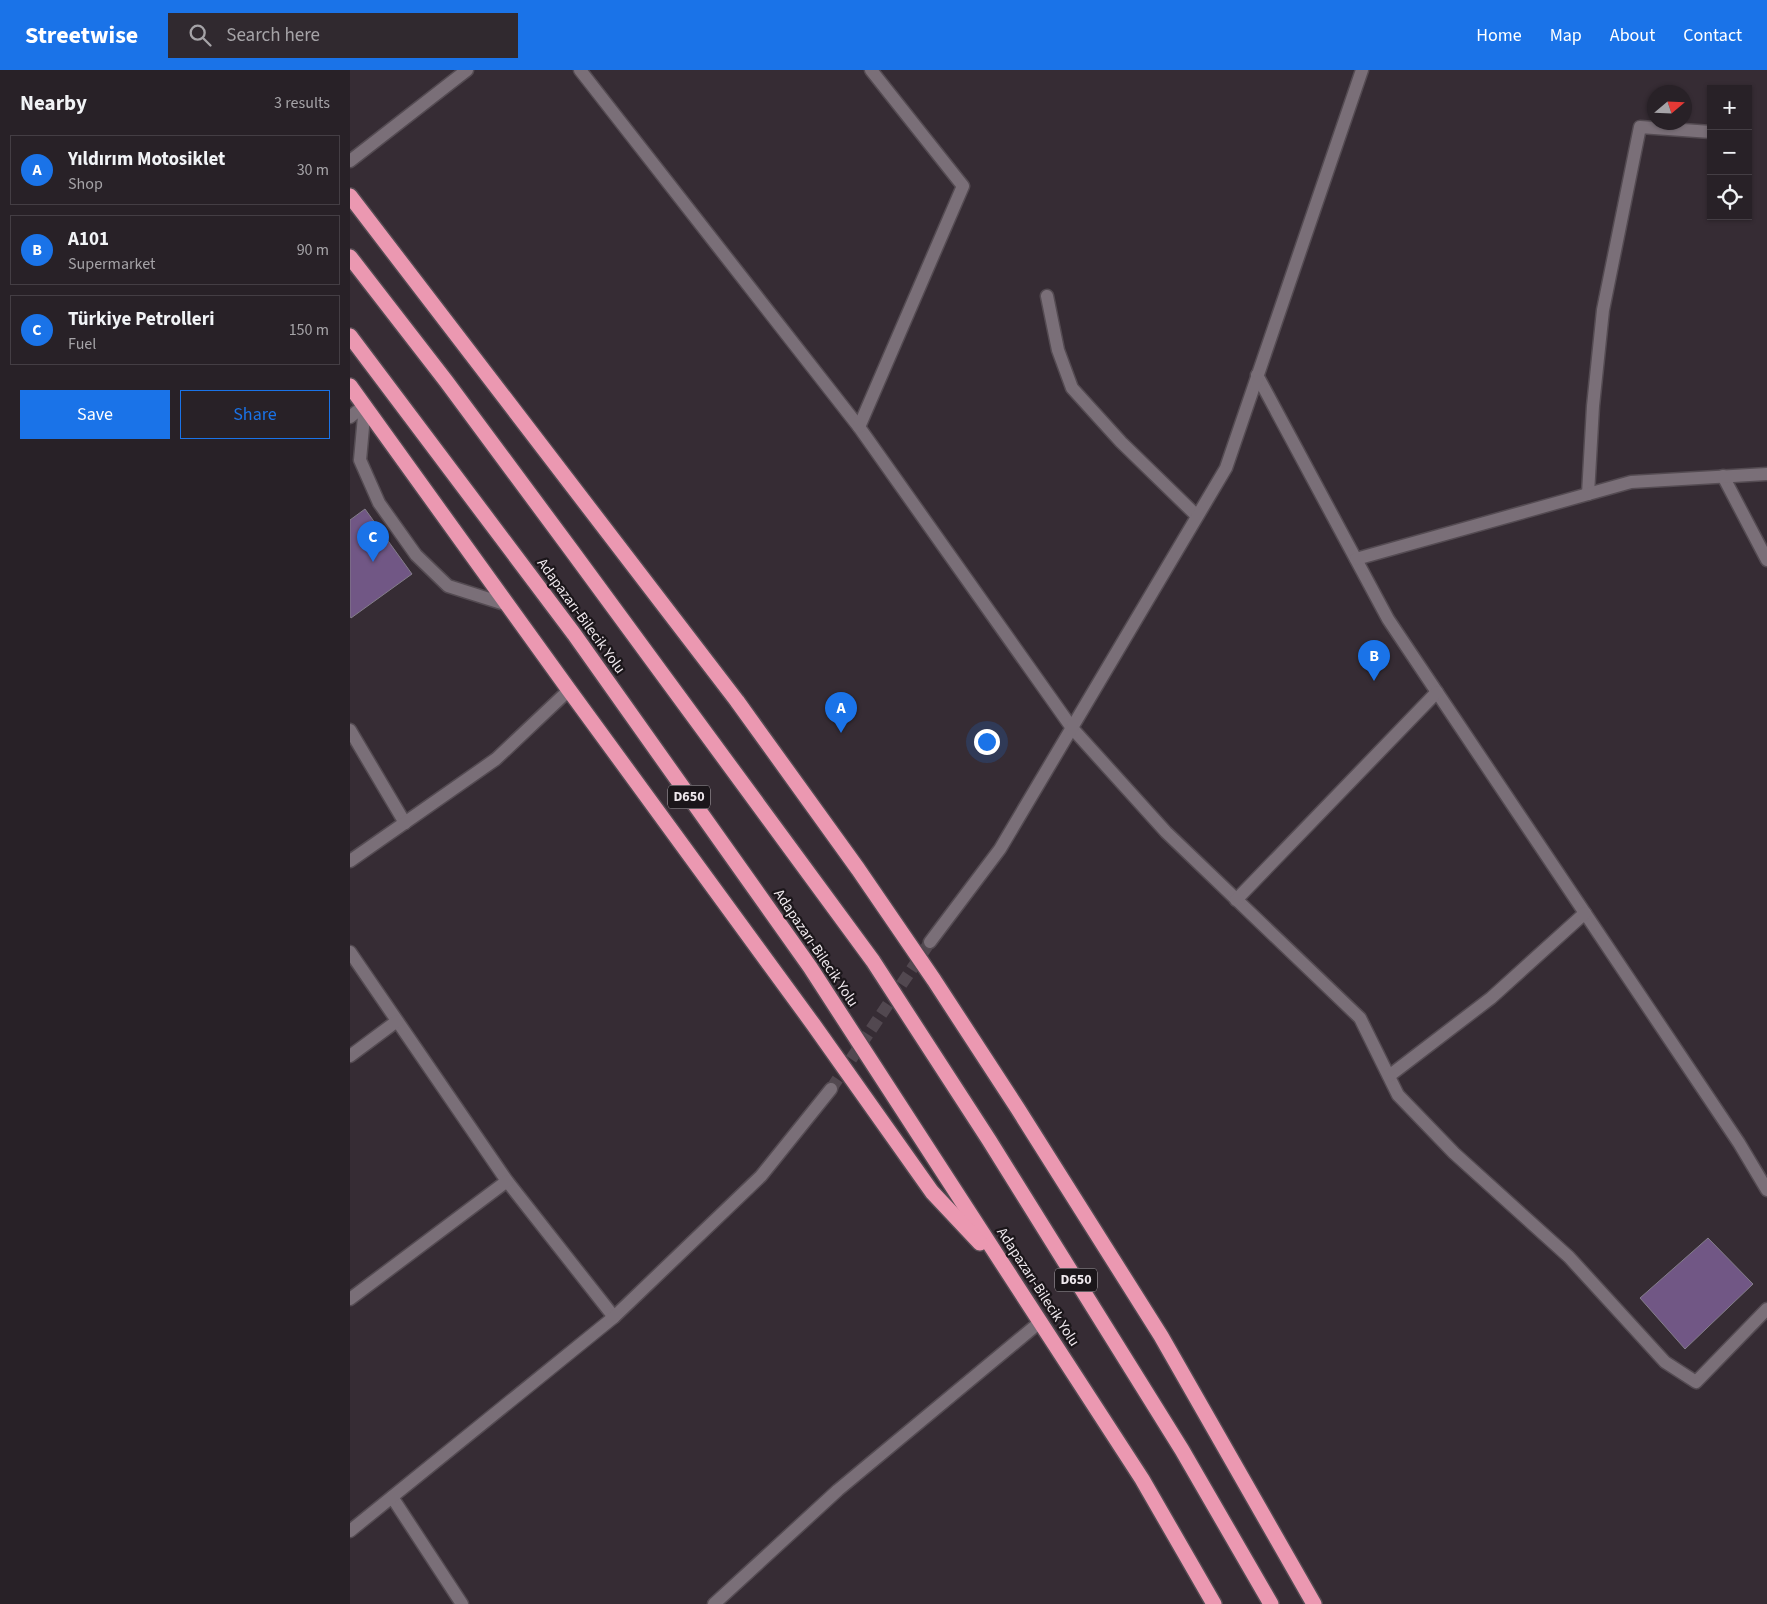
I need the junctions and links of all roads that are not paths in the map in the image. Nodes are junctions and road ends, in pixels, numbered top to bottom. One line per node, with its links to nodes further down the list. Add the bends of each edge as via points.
1 (467, 70): 6 (street)
2 (580, 70): 15 (street)
3 (872, 70): 15 (street, via 962,186)
4 (1362, 70): 11 (street)
5 (1707, 132): 18 (street, via 1640,127 1602,310)
6 (350, 161)
7 (350, 196): 50 (highway, via 731,693 869,885 1018,1109 1161,1336)
8 (350, 258): 49 (highway, D650, via 480,427 873,962 989,1140 1182,1450)
9 (1047, 296): 19 (street, via 1058,350 1072,388 1121,442)
10 (350, 336): 39 (highway, Adapazarı-Bilecik Yolu / D650, via 574,634 810,967)
11 (1257, 375): 19 (street, via 1226,468); 20 (street)
12 (350, 386): 13 (highway)
13 (365, 405): 14 (street); 22 (highway); 22 (street, via 360,460 378,503 416,555 448,586)
14 (350, 417)
15 (859, 427): 25 (street)
16 (1767, 474): 17 (street)
17 (1723, 476): 18 (street, via 1631,482); 21 (street)
18 (1588, 494): 20 (street)
19 (1197, 516): 25 (street)
20 (1356, 558): 24 (street, via 1388,619)
21 (1767, 560)
22 (508, 605): 23 (highway)
23 (569, 690): 27 (street, via 496,759); 39 (highway, via 932,1192)
24 (1437, 692): 29 (street); 30 (street)
25 (1072, 728): 29 (street, via 1166,832); 31 (street, via 1000,849)
26 (350, 730): 27 (street)
27 (405, 823): 28 (street)
28 (350, 861)
29 (1236, 900): 35 (street, via 1360,1018)
30 (1585, 913): 35 (street, via 1492,998); 38 (street)
31 (930, 942)
32 (350, 952): 33 (street)
33 (397, 1021): 34 (street); 37 (street)
34 (350, 1056)
35 (1389, 1076): 41 (street, via 1398,1095 1454,1152 1569,1257 1664,1362 1696,1382)
36 (831, 1089): 42 (street, via 761,1176)
37 (508, 1181): 40 (street); 42 (street)
38 (1767, 1190)
39 (1007, 1271): 43 (highway, Adapazarı-Bilecik Yolu / D650)
40 (350, 1299)
41 (1767, 1309)
42 (614, 1317): 44 (street)
43 (1040, 1322): 47 (street, via 838,1490); 48 (highway, Adapazarı-Bilecik Yolu / D650, via 1142,1479)
44 (392, 1497): 45 (street); 46 (street)
45 (350, 1531)
46 (462, 1604)
47 (714, 1604)
48 (1214, 1604)
49 (1271, 1604)
50 (1314, 1604)

